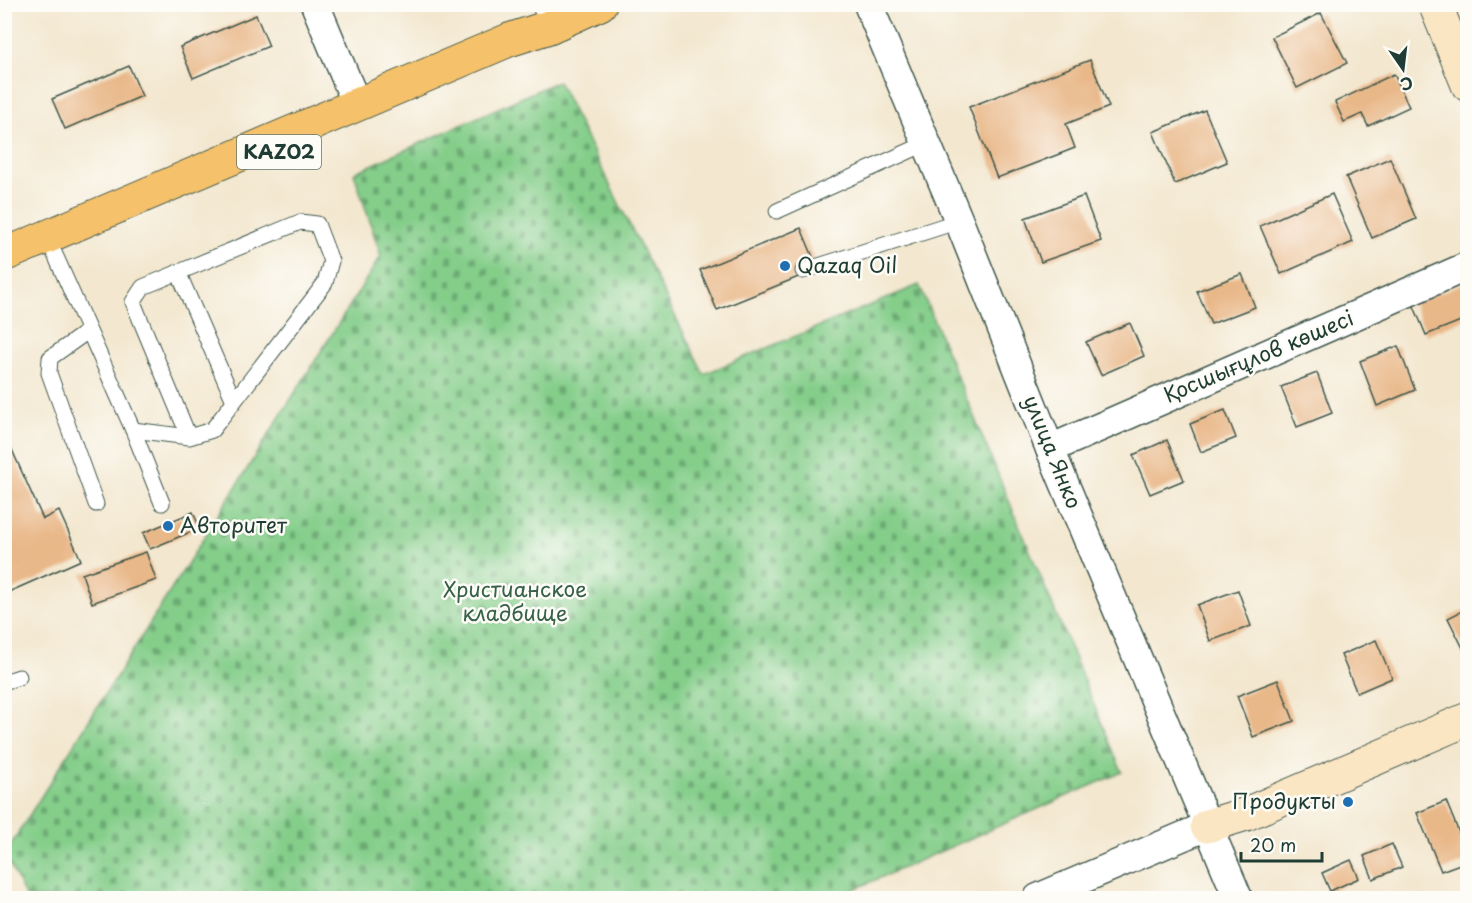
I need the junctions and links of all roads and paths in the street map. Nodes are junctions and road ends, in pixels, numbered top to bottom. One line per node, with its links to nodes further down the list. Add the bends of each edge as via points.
1 (315, 4): 7 (street)
2 (600, 4): 5 (highway, KАZ02)
3 (868, 4): 8 (street, улица Янко)
4 (1435, 4): 6 (street)
5 (544, 16): 7 (highway, KАZ02, via 509,40); 11 (highway, KАZ02, via 512,52)
6 (1467, 85)
7 (357, 105): 12 (highway, KАZ02)
8 (927, 143): 9 (lane); 10 (street, улица Янко)
9 (777, 211)
10 (959, 221): 15 (lane); 21 (street, улица Янко)
11 (52, 248): 14 (highway, KАZ02); 17 (lane)
12 (4, 255)
13 (1467, 267): 21 (street, Қосшығұлов көшесі)
14 (4, 268)
15 (803, 271)
16 (178, 272): 18 (lane); 18 (lane, via 300,222 317,225 331,261 326,283); 20 (lane, via 143,286 133,302)
17 (88, 331): 19 (lane); 23 (lane, via 50,358 49,373)
18 (234, 401): 20 (lane, via 212,430)
19 (133, 430): 20 (lane); 22 (lane)
20 (189, 437)
21 (1050, 449): 25 (street, улица Янко)
22 (162, 503)
23 (96, 504)
24 (1467, 719): 25 (street, via 1246,814)
25 (1207, 826): 26 (street); 27 (street, улица Янко)
26 (1038, 898)
27 (1238, 898)

